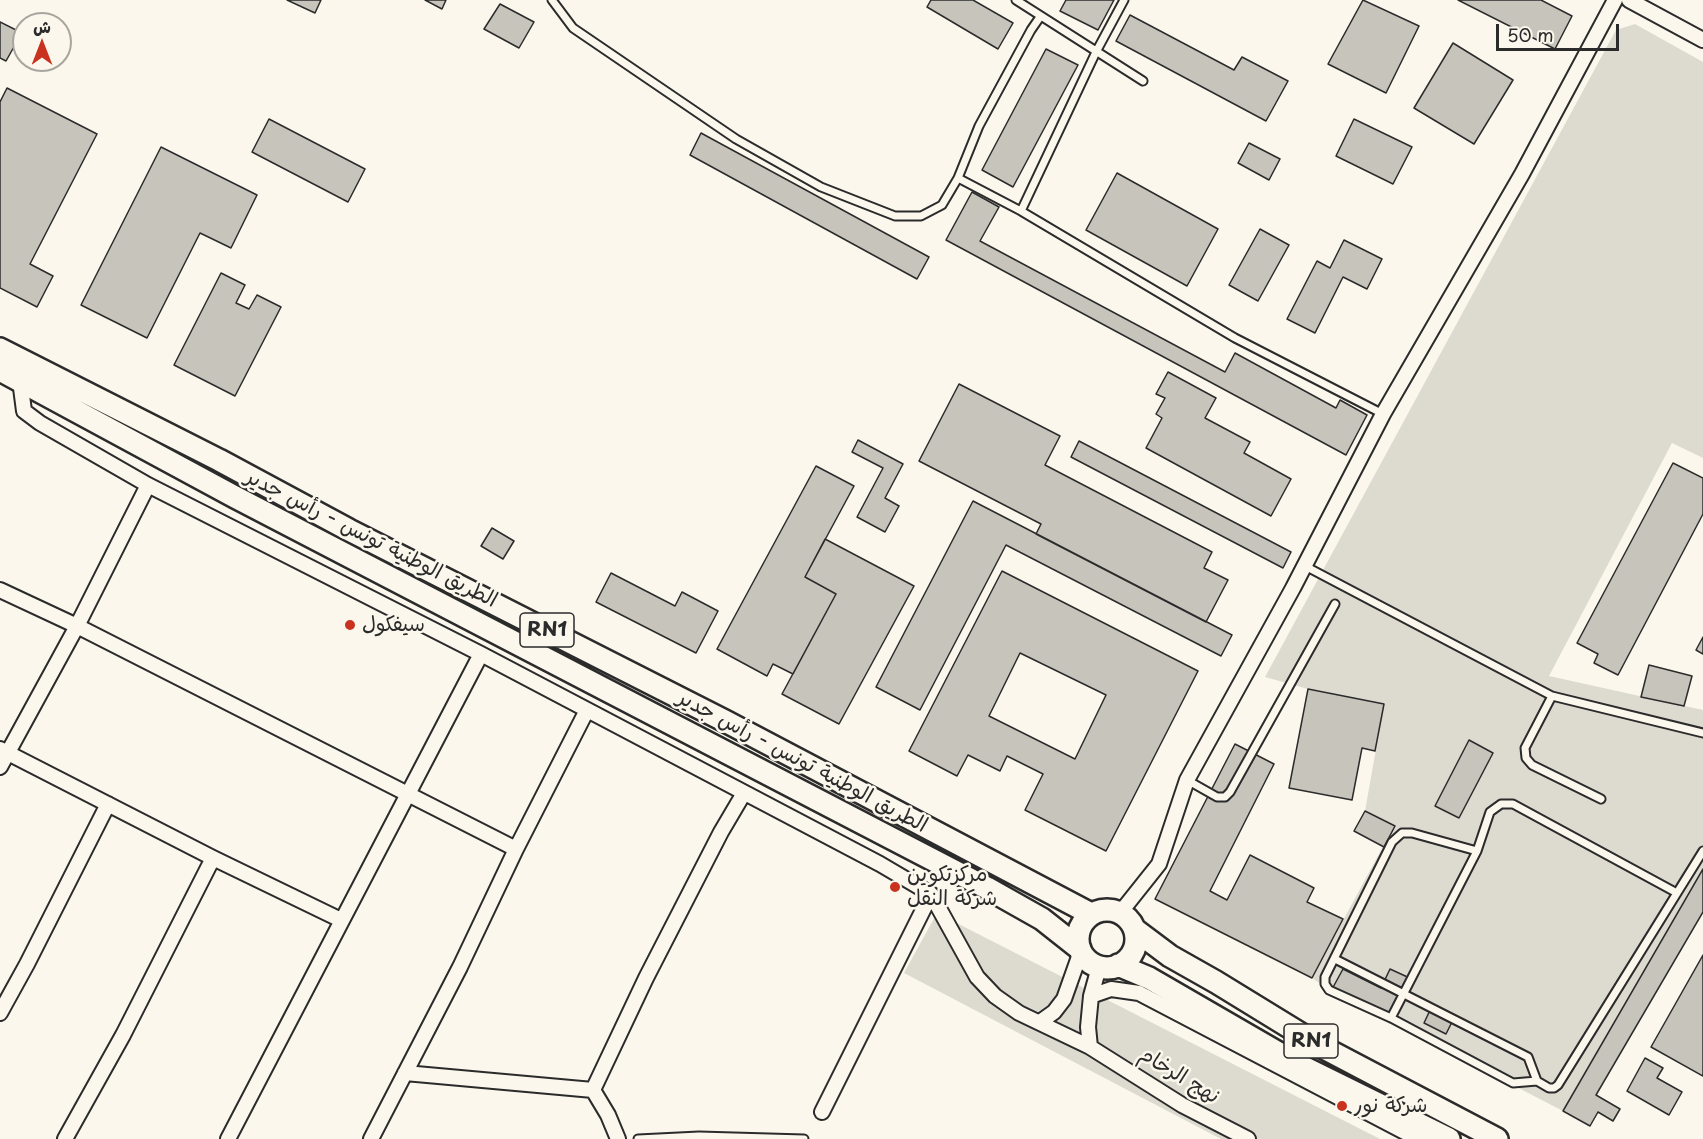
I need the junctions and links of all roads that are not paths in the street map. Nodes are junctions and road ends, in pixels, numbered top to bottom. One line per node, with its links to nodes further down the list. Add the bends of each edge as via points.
1 (552, 0): 10 (lane, via 573,28 736,139 821,187 895,216 921,216 942,205)
2 (1016, 0): 6 (lane)
3 (1124, 0): 8 (lane)
4 (1615, 0): 15 (street, via 1522,174)
5 (1629, 0): 7 (street)
6 (1040, 17): 8 (lane); 10 (lane, via 979,126)
7 (1703, 40)
8 (1096, 52): 9 (lane); 11 (lane)
9 (1143, 81)
10 (958, 178): 11 (lane)
11 (1021, 211): 15 (lane, via 1235,338)
12 (0, 349): 39 (main road, الطريق الوطنية تونس - رأس جدير / RN1)
13 (0, 370): 14 (main road, الطريق الوطنية تونس - رأس جدير / RN1)
14 (20, 380): 16 (street, via 24,411); 42 (main road, الطريق الوطنية تونس - رأس جدير / RN1, via 235,497 987,888 1042,919)
15 (1383, 414): 17 (street)
16 (148, 484): 20 (street); 21 (street)
17 (1305, 566): 22 (lane); 27 (street)
18 (0, 590): 20 (street)
19 (1335, 604): 27 (lane, via 1230,792 1217,797)
20 (77, 626): 25 (street); 28 (street)
21 (481, 654): 23 (street); 28 (street)
22 (1552, 696): 24 (lane); 30 (lane, via 1525,748 1526,758 1532,765)
23 (587, 710): 29 (street); 32 (street)
24 (1703, 733)
25 (4, 751): 26 (street); 31 (street)
26 (0, 767)
27 (1187, 780): 38 (street, via 1159,864)
28 (408, 793): 32 (street); 40 (street)
29 (744, 793): 37 (street); 53 (street)
30 (1600, 799)
31 (108, 804): 35 (street); 47 (street)
32 (516, 849): 51 (street)
33 (1477, 851): 36 (lane, via 1490,812 1501,804 1513,804); 43 (lane, via 1402,833 1392,842); 45 (lane)
34 (1703, 851): 36 (lane)
35 (213, 858): 40 (street); 55 (street)
36 (1677, 893): 52 (lane, via 1558,1085 1549,1088)
37 (931, 894): 49 (street, نهج الرخام, via 978,977 995,996); 54 (street)
38 (1120, 913): 39 (main road, RN1, via 1110,910); 41 (main road, RN1)
39 (1091, 914): 42 (main road, via 1079,930)
40 (341, 920): 56 (street)
41 (1134, 929): 44 (main road, via 1131,954); 64 (main road, RN1, via 1170,956 1322,1047)
42 (1080, 950): 44 (main road, RN1, via 1086,958); 49 (street, via 1064,999)
43 (1335, 959): 45 (lane); 48 (lane, via 1325,977 1329,990)
44 (1109, 966): 46 (street); 63 (main road, RN1, via 1149,978 1301,1066)
45 (1403, 993): 48 (lane); 52 (lane, via 1528,1057)
46 (1092, 996): 50 (street); 62 (street, via 1111,989 1139,993)
47 (0, 1014)
48 (1391, 1017): 52 (lane, via 1514,1083)
49 (1040, 1022): 50 (street, نهج الرخام)
50 (1090, 1047): 61 (street, نهج الرخام, via 1182,1106)
51 (405, 1073): 53 (street); 57 (street)
52 (1537, 1081)
53 (593, 1090): 58 (street)
54 (822, 1112)
55 (65, 1139)
56 (228, 1139)
57 (371, 1139)
58 (618, 1139)
59 (638, 1139): 60 (lane)
60 (804, 1139)
61 (1248, 1139)
62 (1418, 1139)
63 (1449, 1139)
64 (1497, 1139)

